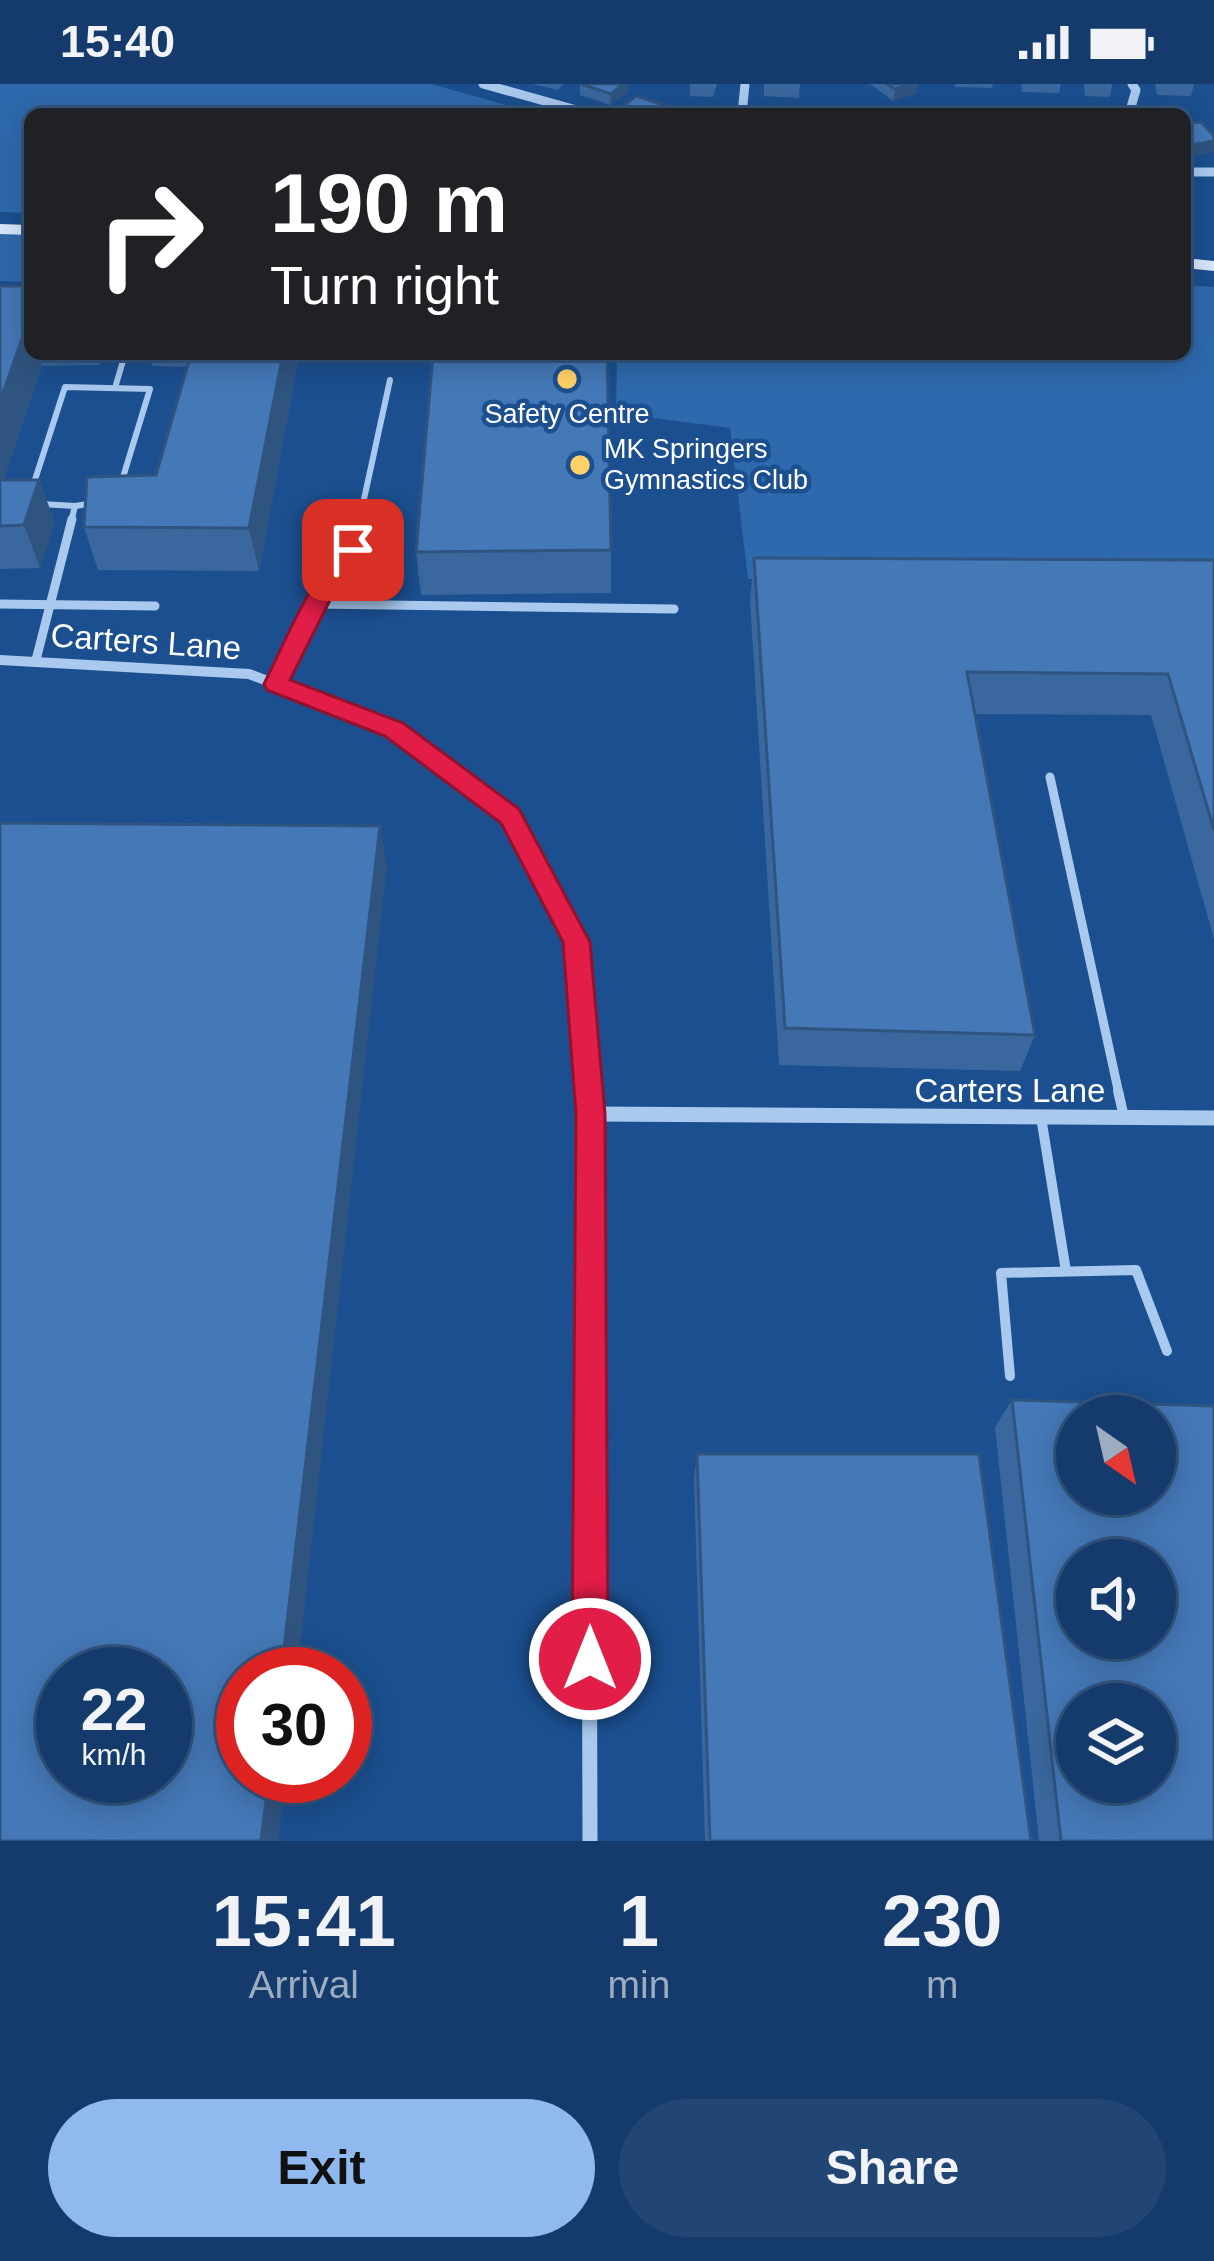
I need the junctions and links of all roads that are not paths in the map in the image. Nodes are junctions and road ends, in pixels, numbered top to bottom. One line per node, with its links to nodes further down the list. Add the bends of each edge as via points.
1 (482, 84): 2 (street)
2 (568, 108)
3 (123, 360): 5 (lane)
4 (390, 380): 11 (lane, via 353,550)
5 (115, 388): 6 (lane, via 150,388); 8 (lane, via 65,387 28,503)
6 (117, 499)
7 (96, 502): 8 (lane)
8 (75, 506): 10 (lane)
9 (0, 604): 10 (lane)
10 (50, 604): 12 (lane); 14 (lane)
11 (316, 604): 13 (lane); 16 (lane)
12 (155, 605)
13 (674, 609)
14 (36, 660): 15 (street, Carters Lane); 16 (street, Carters Lane, via 249,674)
15 (0, 661)
16 (276, 684): 18 (street, Carters Lane, via 394,729 510,816 577,942)
17 (1050, 778): 20 (lane)
18 (590, 1114): 19 (street, Carters Lane); 25 (street, Carters Lane)
19 (1041, 1117): 20 (street, Carters Lane); 22 (lane)
20 (1124, 1117): 21 (street, Carters Lane)
21 (1214, 1118)
22 (1066, 1271): 23 (lane, via 1136,1270); 24 (lane, via 1001,1273)
23 (1167, 1352)
24 (1010, 1376)
25 (590, 1841)

